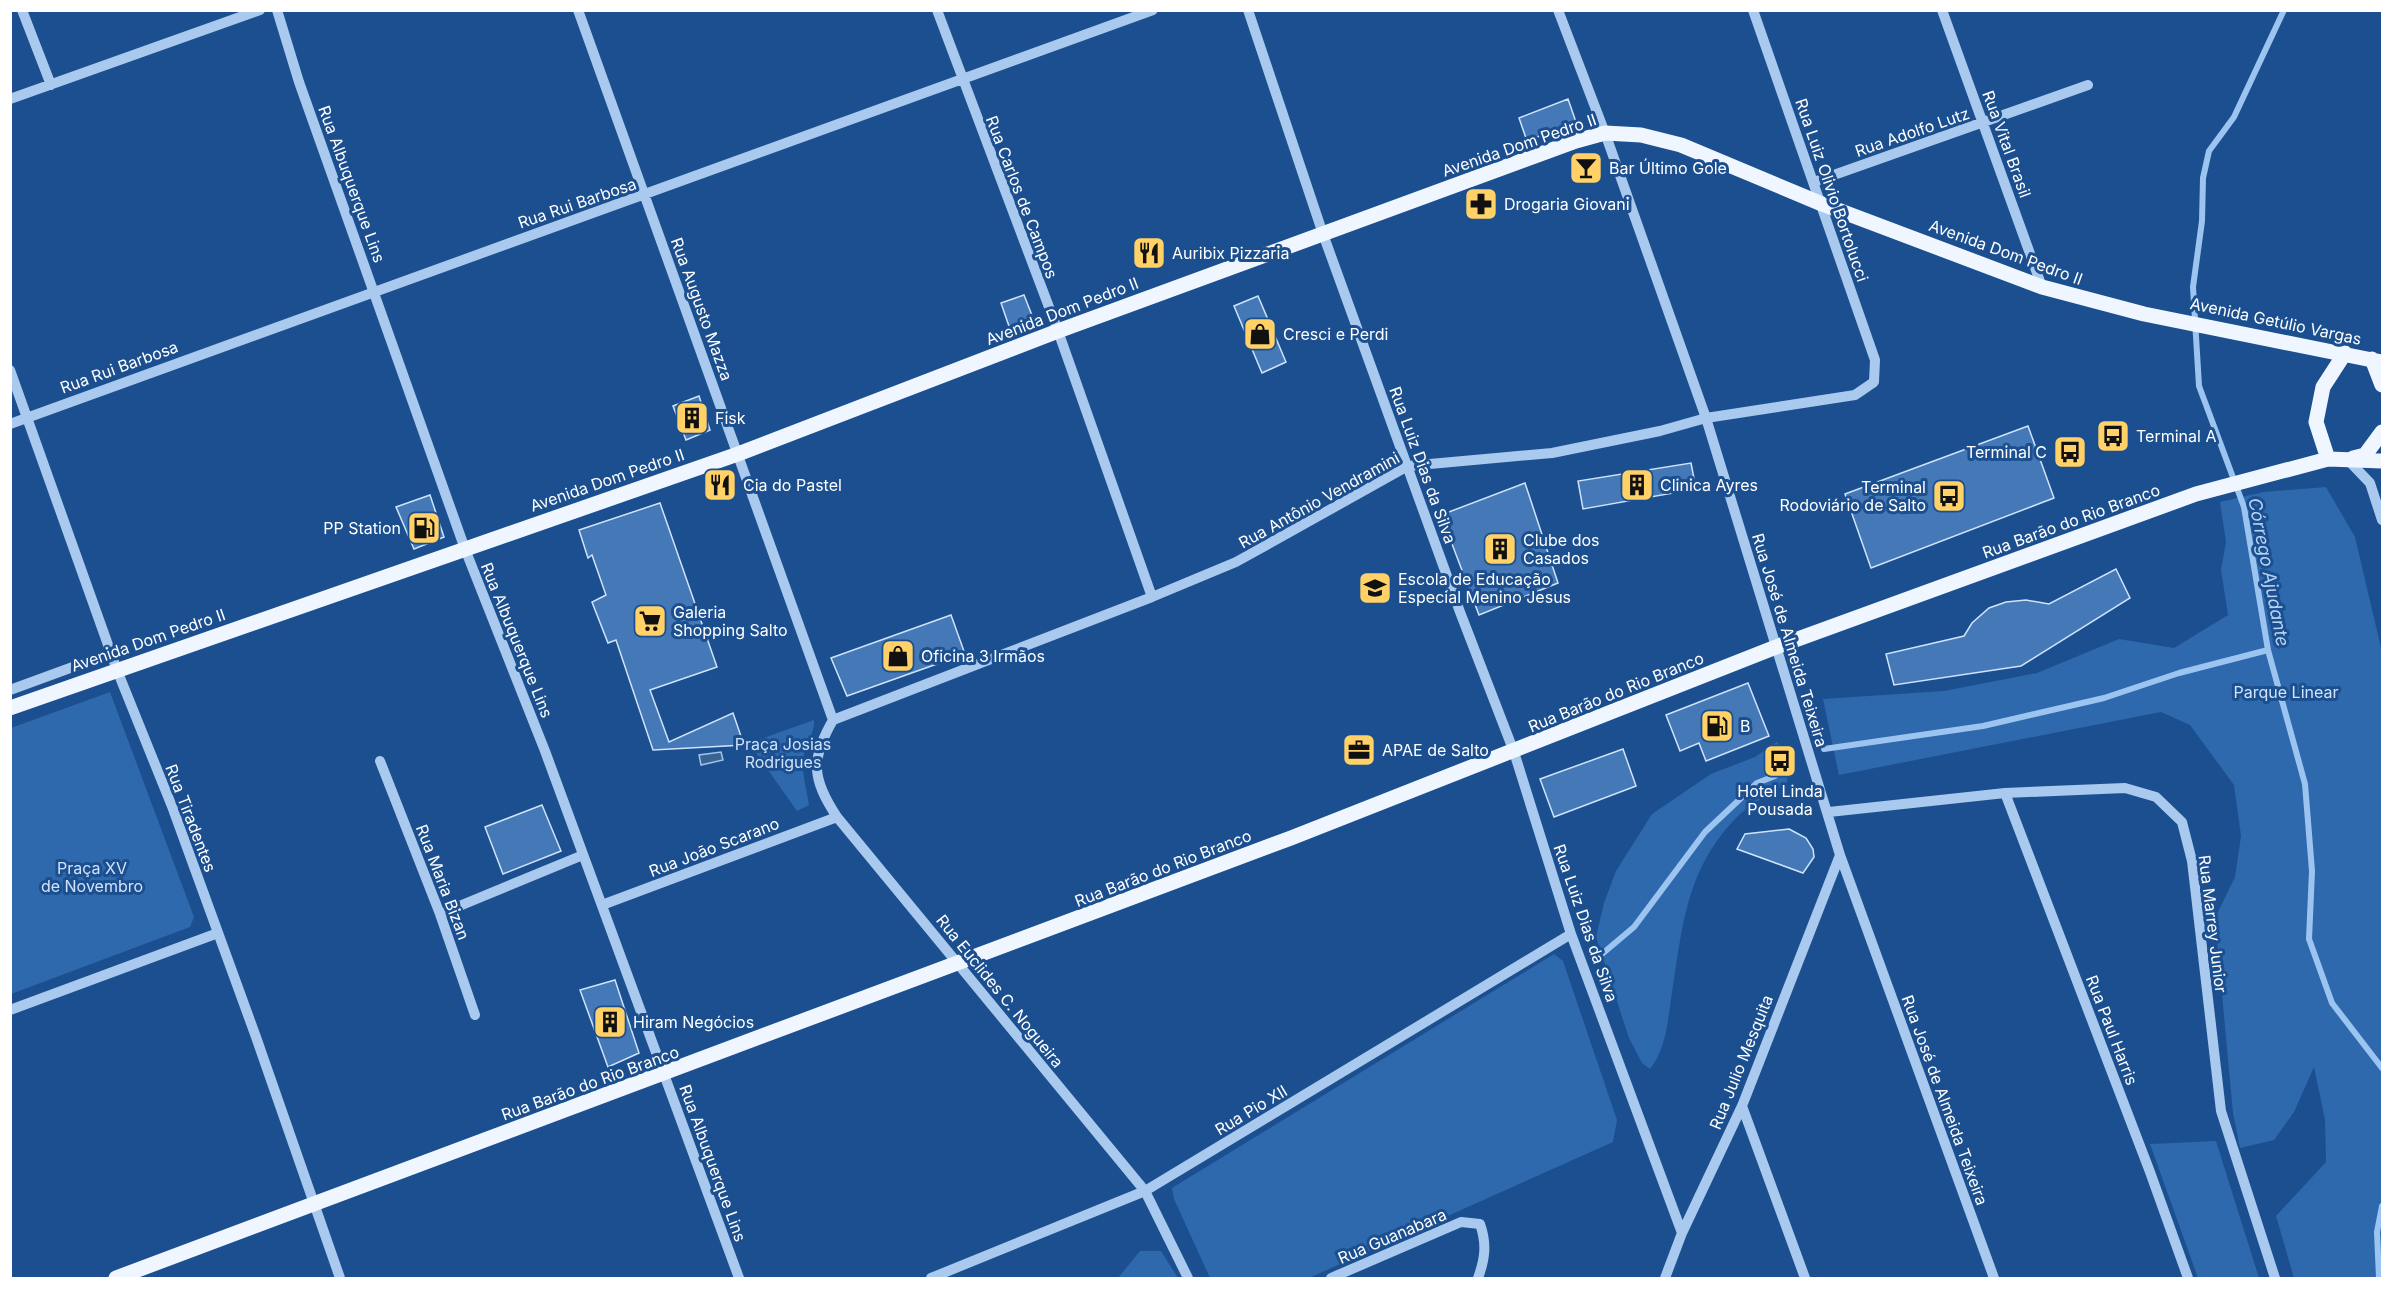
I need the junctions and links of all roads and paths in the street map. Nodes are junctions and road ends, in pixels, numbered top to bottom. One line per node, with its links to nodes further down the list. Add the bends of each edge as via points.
1 (22, 10): 12 (street)
2 (260, 10): 12 (street)
3 (277, 10): 22 (street, Rua Albuquerque Lins)
4 (578, 10): 18 (street, Rua Augusto Mazza)
5 (937, 10): 11 (street, Rua Carlos de Campos)
6 (1153, 10): 11 (street, Rua Rui Barbosa)
7 (1248, 10): 20 (street, Rua Luiz Dias da Silva)
8 (1558, 10): 16 (street, Rua José de Almeida Teixeira)
9 (1753, 10): 17 (street, Rua Luiz Olivio Bortolucci)
10 (1942, 10): 15 (street, Rua Vital Brasil)
11 (961, 80): 18 (street, Rua Rui Barbosa); 24 (street, Rua Carlos de Campos)
12 (51, 85): 14 (street)
13 (2088, 85): 15 (street, Rua Adolfo Lutz)
14 (10, 99)
15 (1984, 123): 17 (street, Rua Adolfo Lutz); 21 (street, Rua Vital Brasil)
16 (1605, 133): 19 (main road, Avenida Dom Pedro II, via 1641,135 1681,146); 20 (main road, Avenida Dom Pedro II); 31 (street, Rua José de Almeida Teixeira)
17 (1814, 182): 19 (street, Rua Luiz Olivio Bortolucci)
18 (645, 196): 22 (street, Rua Rui Barbosa); 34 (street, Rua Augusto Mazza)
19 (1822, 204): 21 (main road, Avenida Dom Pedro II); 28 (street, Rua Luiz Olivio Bortolucci, via 1875,360)
20 (1323, 234): 24 (main road, Avenida Dom Pedro II); 38 (street, Rua Luiz Dias da Silva)
21 (2042, 287): 23 (main road, Avenida Dom Pedro II)
22 (375, 291): 30 (street, Rua Rui Barbosa); 40 (street, Rua Albuquerque Lins)
23 (2163, 317): 25 (main road, Avenida Getúlio Vargas)
24 (1058, 331): 34 (main road, Avenida Dom Pedro II); 41 (street, Rua Carlos de Campos)
25 (2345, 353): 26 (main road, Avenida Getúlio Vargas); 35 (main road, via 2324,387 2316,422)
26 (2377, 361): 29 (main road)
27 (10, 370): 30 (street, Rua Tiradentes)
28 (1874, 382): 31 (street, Rua Antônio Vendramini, via 1855,395)
29 (2382, 385)
30 (28, 417): 32 (street, Rua Rui Barbosa); 43 (street, Rua Tiradentes)
31 (1706, 418): 38 (street, Rua Antônio Vendramini, via 1552,453); 42 (street, Rua José de Almeida Teixeira)
32 (10, 424)
33 (2382, 432): 36 (main road, via 2365,454)
34 (738, 454): 40 (main road, Avenida Dom Pedro II); 47 (street, Rua Augusto Mazza)
35 (2328, 459): 36 (main road); 42 (main road, Rua Barão do Rio Branco, via 2196,494)
36 (2347, 459): 37 (main road); 39 (street, via 2370,483)
37 (2382, 461)
38 (1408, 466): 41 (street, Rua Antônio Vendramini, via 1236,562); 48 (street, Rua Luiz Dias da Silva)
39 (2382, 520)
40 (465, 549): 44 (main road, Avenida Dom Pedro II); 53 (street, Rua Albuquerque Lins)
41 (1152, 597): 47 (street, Rua Antônio Vendramini)
42 (1776, 647): 48 (main road, Rua Barão do Rio Branco); 51 (street, Rua José de Almeida Teixeira)
43 (111, 653): 44 (street, Rua Tiradentes); 45 (street)
44 (117, 670): 46 (main road, Avenida Dom Pedro II); 57 (street, Rua Tiradentes)
45 (10, 690)
46 (10, 708)
47 (833, 720): 52 (street, Rua Euclides C. Nogueira, via 820,743 816,765 820,792)
48 (1514, 752): 58 (street, Rua Luiz Dias da Silva); 59 (main road, Rua Barão do Rio Branco)
49 (380, 761): 56 (street, Rua Maria Bizan)
50 (2005, 793): 51 (street, Rua Marrey Junior); 77 (street, Rua Paul Harris); 78 (street, Rua Marrey Junior, via 2125,788 2156,797 2182,822 2192,861 2221,1111)
51 (1829, 812): 54 (street, Rua José de Almeida Teixeira)
52 (837, 817): 55 (street, Rua João Scarano); 59 (street, Rua Euclides C. Nogueira)
53 (583, 855): 55 (street, Rua Albuquerque Lins); 56 (street)
54 (1840, 855): 63 (street, Rua Julio Mesquita); 76 (street, Rua José de Almeida Teixeira)
55 (602, 905): 62 (street, Rua Albuquerque Lins)
56 (440, 914): 61 (street, Rua Maria Bizan)
57 (218, 933): 60 (street); 65 (street, Rua Tiradentes)
58 (1571, 934): 64 (street, Rua Pio XII); 66 (street, Rua Luiz Dias da Silva)
59 (960, 964): 62 (main road, Rua Barão do Rio Branco); 64 (street, Rua Euclides C. Nogueira)
60 (10, 1010)
61 (475, 1015)
62 (664, 1074): 65 (main road, Rua Barão do Rio Branco); 69 (street, Rua Albuquerque Lins)
63 (1742, 1106): 66 (street, Rua Julio Mesquita); 75 (street)
64 (1145, 1191): 70 (street, Rua Pio XII); 71 (street, Rua Euclides C. Nogueira)
65 (314, 1205): 67 (main road, Rua Barão do Rio Branco); 68 (street, Rua Tiradentes)
66 (1682, 1233): 74 (street, Rua Julio Mesquita)
67 (116, 1278)
68 (340, 1278)
69 (739, 1278)
70 (931, 1278)
71 (1188, 1278)
72 (1331, 1278): 73 (street, Rua Guanabara, via 1461,1222 1480,1224 1486,1240)
73 (1478, 1278)
74 (1665, 1278)
75 (1805, 1278)
76 (1994, 1278)
77 (2188, 1278)
78 (2276, 1278)

